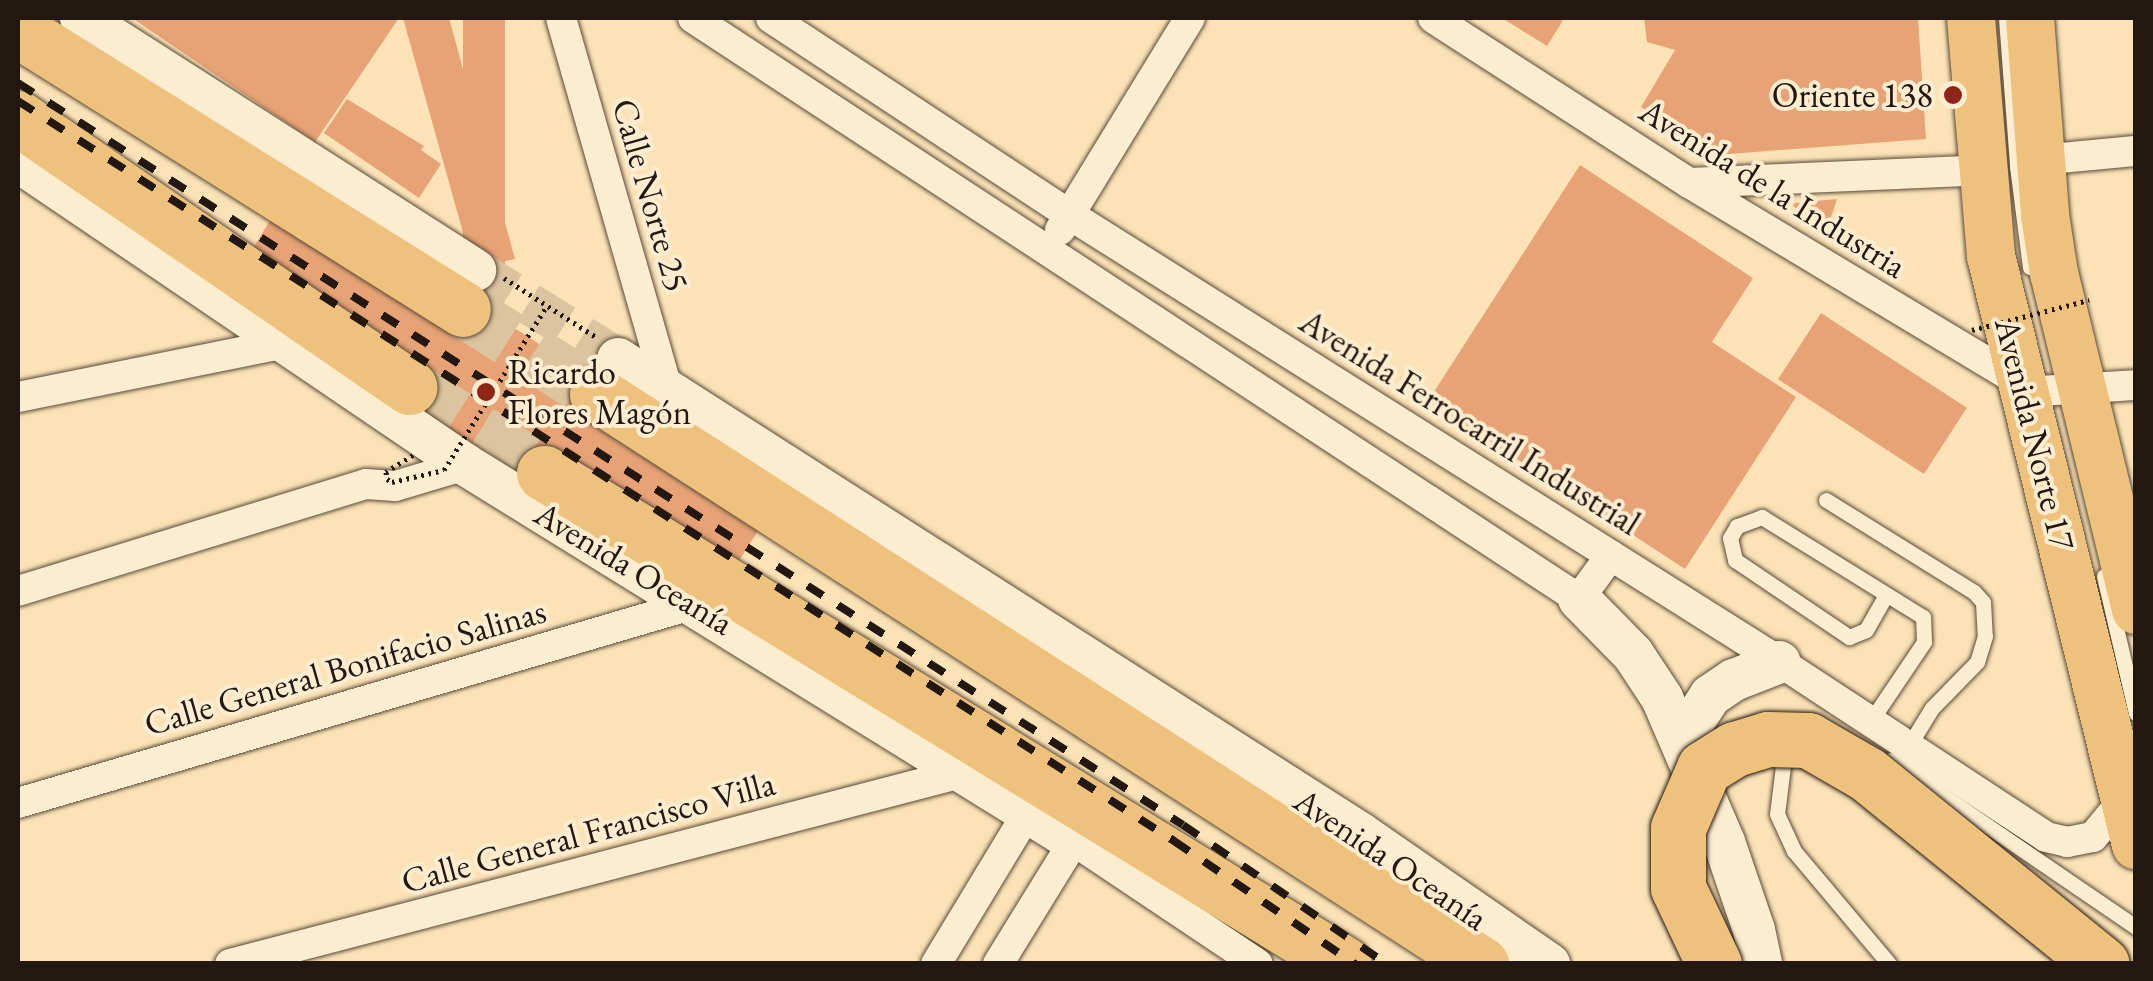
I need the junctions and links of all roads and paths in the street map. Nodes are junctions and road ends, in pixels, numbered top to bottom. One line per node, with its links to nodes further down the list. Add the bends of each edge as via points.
1 (81, 18): 20 (main road)
2 (561, 18): 29 (street, Calle Norte 25)
3 (693, 18): 18 (street)
4 (771, 18): 17 (street, Avenida Ferrocarril Industrial)
5 (1190, 18): 17 (street)
6 (1433, 18): 16 (street, Avenida de la Industria)
7 (1971, 18): 15 (main road, Avenida Norte 17)
8 (1984, 18): 28 (lane, via 1999,213)
9 (2006, 18): 19 (lane)
10 (2030, 18): 14 (main road, Avenida Norte 17)
11 (18, 30): 20 (highway)
12 (2136, 151): 14 (street)
13 (20, 154): 24 (main road, Avenida Oceanía); 27 (highway, Avenida Oceanía)
14 (2040, 160): 28 (main road, Avenida Norte 17, via 2054,273)
15 (1983, 170): 16 (street); 28 (main road, Avenida Norte 17, via 1991,256)
16 (1690, 183): 28 (street, Avenida de la Industria)
17 (1070, 215): 18 (street); 37 (street, Avenida Ferrocarril Industrial)
18 (1047, 250): 41 (street)
19 (2033, 281)
20 (477, 283): 22 (path)
21 (2089, 300): 23 (path, bridge)
22 (547, 306): 25 (path); 32 (path, bridge, via 444,470 386,479 386,472)
23 (1972, 330)
24 (285, 343): 30 (street); 33 (main road, Avenida Oceanía)
25 (607, 366): 29 (main road, Avenida Oceanía); 36 (highway, Avenida Oceanía)
26 (2136, 385): 28 (street)
27 (409, 387)
28 (2055, 389): 43 (main road, Avenida Norte 17); 51 (main road, Avenida Norte 17)
29 (669, 394): 31 (main road, Avenida Oceanía)
30 (18, 396)
31 (757, 452): 36 (highway); 58 (main road, Avenida Oceanía, via 1360,834)
32 (414, 455)
33 (466, 465): 39 (street, via 395,486 366,484); 42 (main road, Avenida Oceanía)
34 (544, 473): 57 (highway, Avenida Oceanía)
35 (1826, 500): 48 (lane, via 1982,602 1985,636 1977,662 1932,708)
36 (825, 540): 58 (highway, Avenida Oceanía, via 1163,760)
37 (1611, 555): 41 (street); 44 (street, Avenida Ferrocarril Industrial)
38 (2100, 561): 45 (lane)
39 (18, 591)
40 (1886, 595): 40 (lane, via 1762,516 1738,526 1730,538 1735,560 1848,637 1866,630); 47 (lane, via 1923,617 1926,630)
41 (1579, 599): 49 (main road, via 1633,654 1662,698)
42 (694, 604): 50 (main road, Avenida Oceanía); 52 (street, Calle General Bonifacio Salinas)
43 (2136, 610)
44 (1780, 662): 47 (street, Avenida Ferrocarril Industrial); 49 (main road, via 1710,696 1694,721)
45 (2136, 714)
46 (1821, 728): 66 (lane, via 1791,728 1778,814 1794,851)
47 (1870, 734): 48 (street, Avenida Ferrocarril Industrial); 56 (lane)
48 (1908, 747): 51 (street, Avenida Ferrocarril Industrial, via 2057,841 2093,836)
49 (1690, 762): 65 (main road, via 1730,860)
50 (965, 772): 53 (main road, Avenida Oceanía); 59 (street, Calle General Francisco Villa)
51 (2130, 796): 55 (main road, Avenida Norte 17)
52 (18, 803)
53 (1028, 812): 54 (main road, Avenida Oceanía); 60 (street)
54 (1074, 841): 57 (highway, via 1096,831 1217,899); 61 (street)
55 (2136, 844)
56 (2136, 926)
57 (1266, 943): 62 (highway, Avenida Oceanía)
58 (1494, 951): 63 (main road)
59 (230, 964)
60 (936, 964)
61 (998, 964)
62 (1344, 964)
63 (1549, 964)
64 (1714, 964): 67 (highway, bridge, via 1678,888 1678,828 1704,768 1768,739 1808,740 1868,774)
65 (1760, 964)
66 (1889, 964)
67 (2102, 964)

